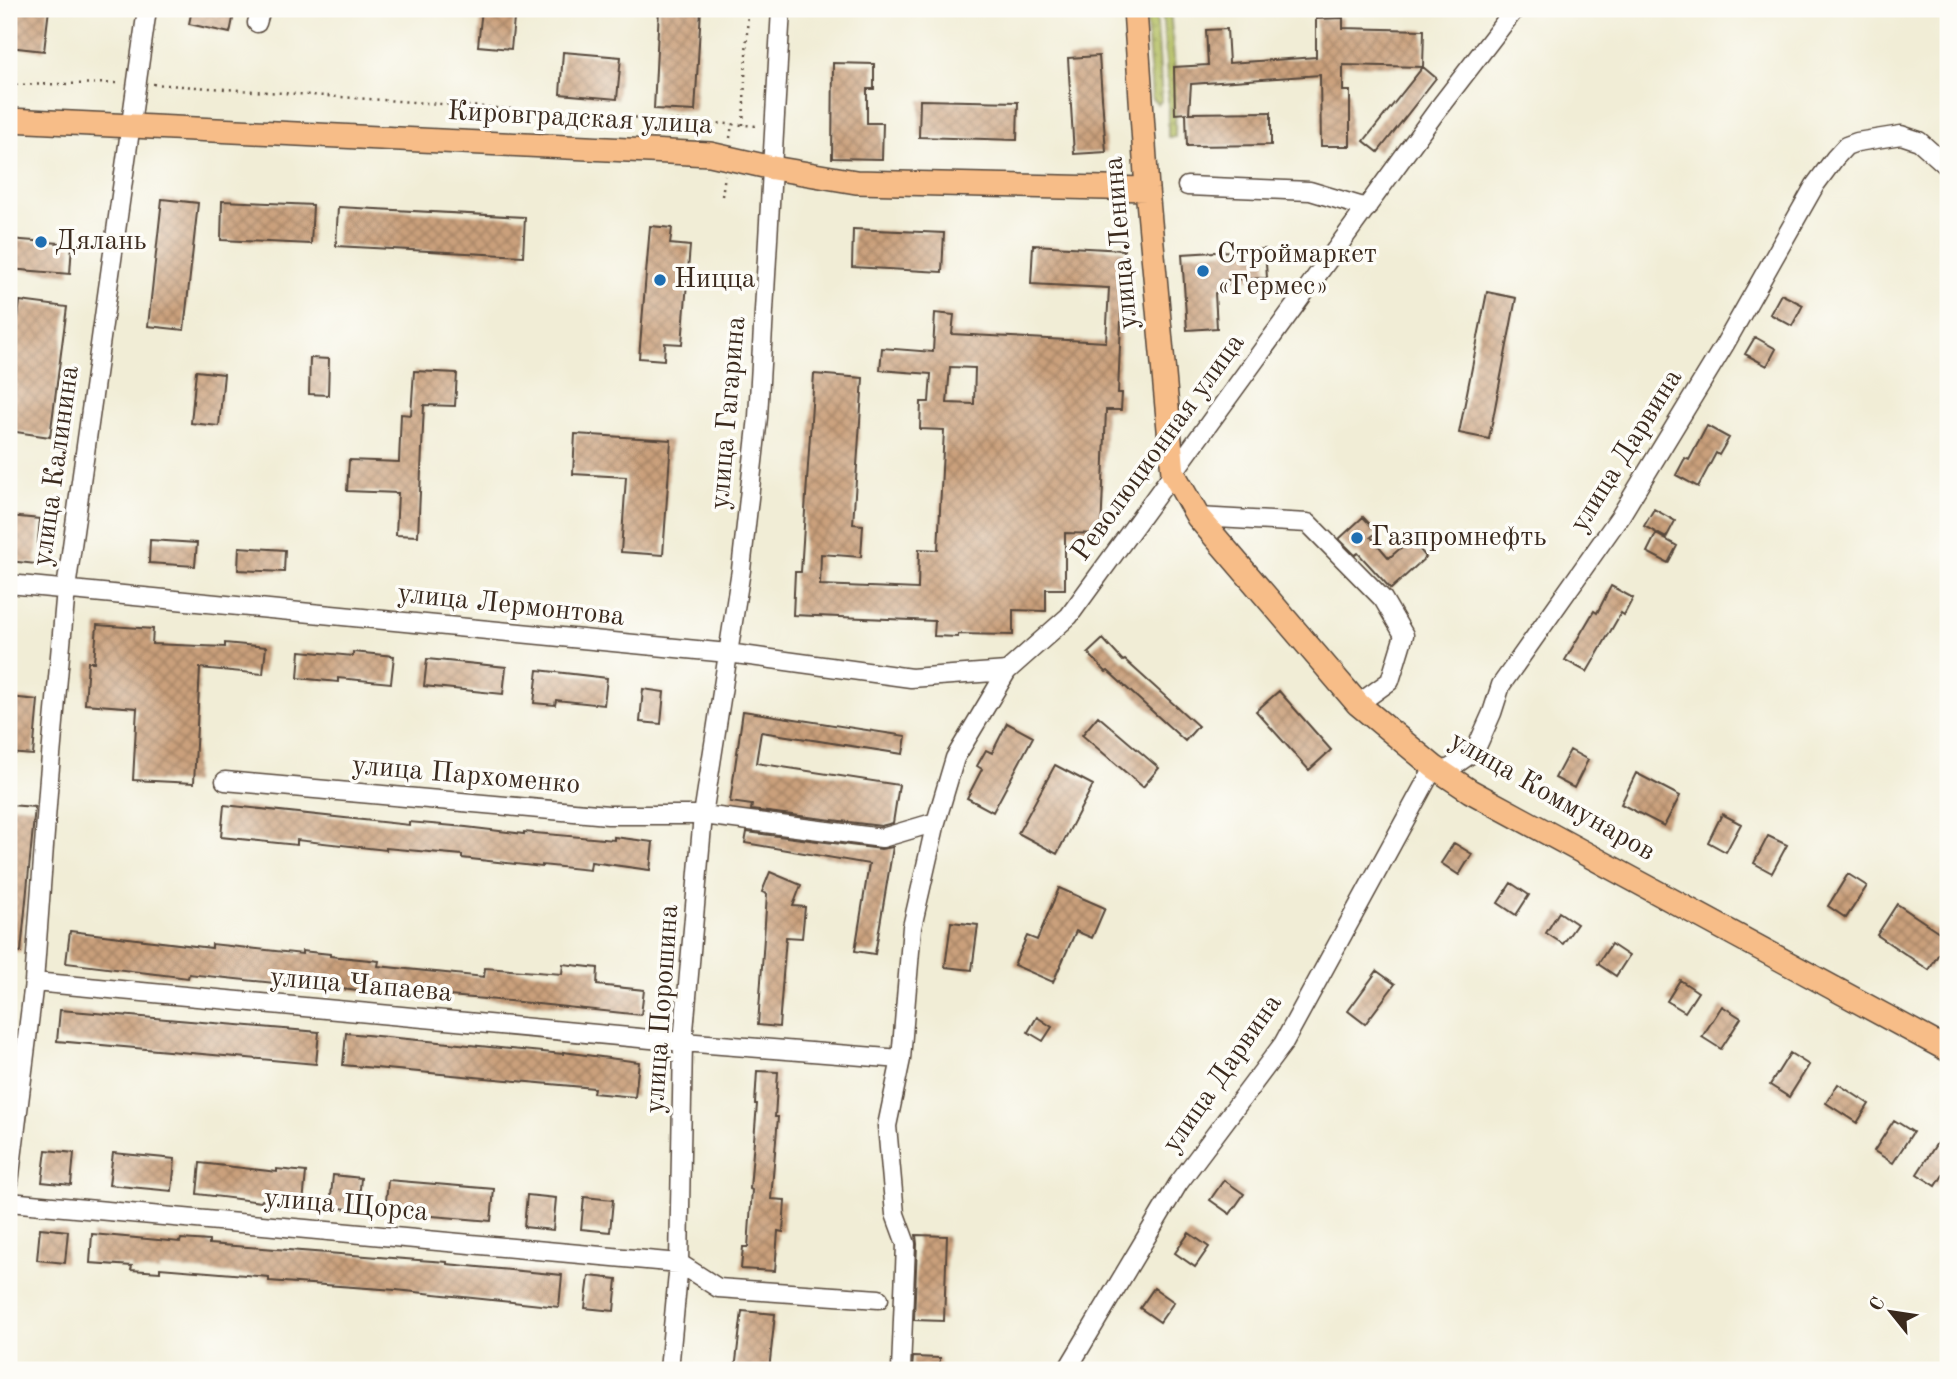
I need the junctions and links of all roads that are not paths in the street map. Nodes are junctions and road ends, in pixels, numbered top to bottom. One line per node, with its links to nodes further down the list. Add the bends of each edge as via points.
1 (147, 9): 6 (street, улица Калинина)
2 (780, 9): 8 (street, улица Гагарина)
3 (1135, 9): 10 (main road, улица Ленина)
4 (1515, 9): 11 (street, Революционная улица)
5 (9, 120): 6 (main road, Кировградская улица)
6 (131, 126): 8 (main road, Кировградская улица, via 710,154); 15 (street, улица Калинина)
7 (1948, 167): 19 (street, улица Дарвина, via 1919,141 1900,135 1846,146 1815,185 1726,344 1621,515 1501,685 1475,751)
8 (773, 168): 10 (main road, Кировградская улица, via 856,182); 16 (street, улица Гагарина, via 758,417)
9 (1186, 187): 11 (street, via 1310,191)
10 (1147, 189): 12 (main road, улица Ленина)
11 (1367, 208): 12 (street, Революционная улица)
12 (1173, 473): 13 (main road, улица Коммунаров); 17 (street, Революционная улица, via 1069,616)
13 (1198, 517): 18 (main road, улица Коммунаров); 18 (street, via 1308,523 1383,599 1404,635 1390,681)
14 (9, 584): 15 (street, улица Лермонтова)
15 (66, 589): 16 (street, улица Лермонтова); 23 (street, улица Калинина)
16 (728, 653): 17 (street, улица Лермонтова, via 911,678); 21 (street, улица Порошина)
17 (1007, 671): 22 (street, Революционная улица, via 955,758)
18 (1358, 704): 19 (main road, улица Коммунаров)
19 (1438, 770): 25 (main road, улица Коммунаров); 33 (street, улица Дарвина, via 1283,1044 1178,1184)
20 (225, 781): 21 (street, улица Пархоменко, via 608,815)
21 (703, 815): 22 (street, улица Пархоменко, via 882,838); 24 (street, улица Порошина)
22 (936, 822): 26 (street, Революционная улица, via 912,927)
23 (34, 982): 24 (street, улица Чапаева); 27 (street, улица Калинина)
24 (683, 1042): 26 (street, улица Чапаева); 29 (street, улица Порошина)
25 (1948, 1050)
26 (901, 1059): 32 (street, Революционная улица, via 887,1126 895,1214 906,1244)
27 (9, 1183)
28 (9, 1202): 29 (street, улица Щорса)
29 (679, 1263): 30 (street, via 718,1288); 31 (street, улица Порошина)
30 (879, 1299)
31 (669, 1370)
32 (901, 1370)
33 (1067, 1370)

